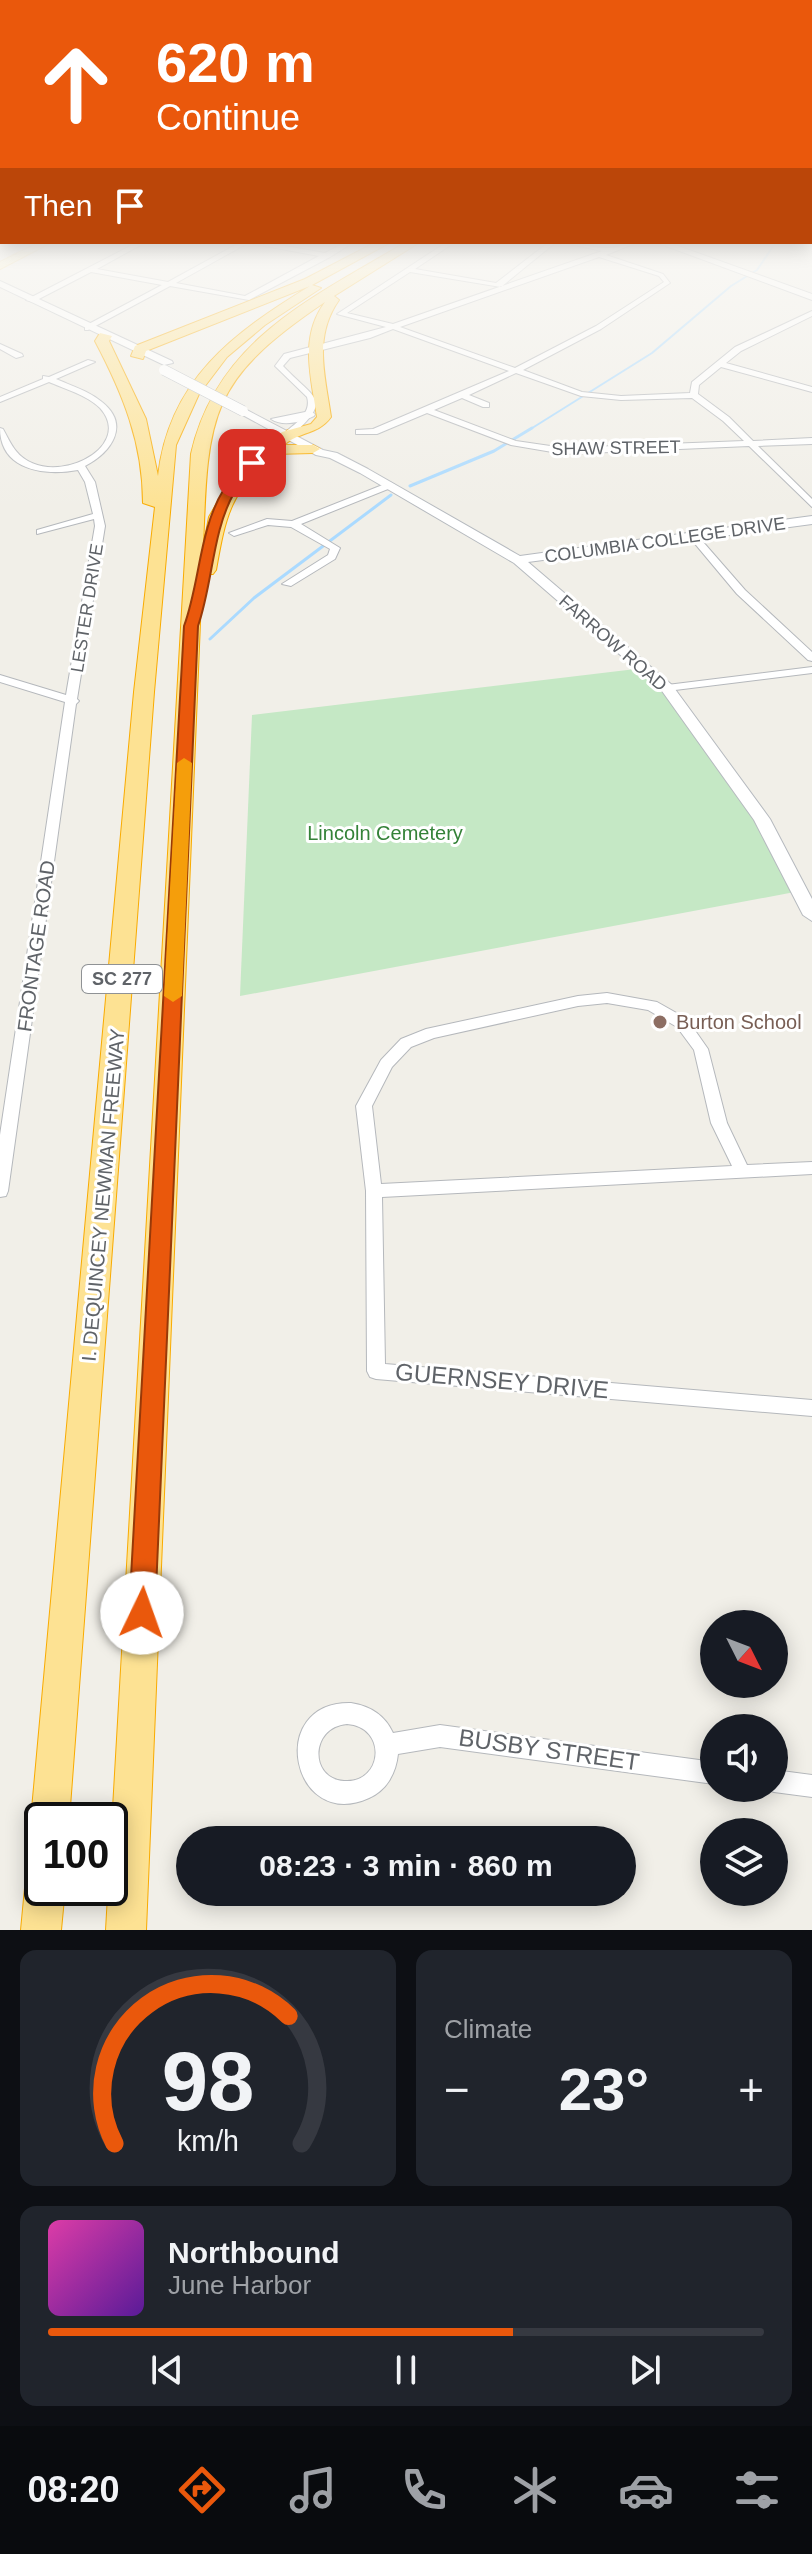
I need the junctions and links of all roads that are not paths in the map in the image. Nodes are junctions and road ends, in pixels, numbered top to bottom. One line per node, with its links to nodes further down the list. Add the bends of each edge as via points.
1 (90, 329): 10 (main road, FARROW ROAD)
2 (201, 329): 13 (highway)
3 (253, 329): 47 (highway, I. DEQUINCEY NEWMAN FREEWAY / SC 277, via 236,340 192,393 169,445)
4 (284, 329): 48 (highway, SC 277, via 233,371 213,405 199,454)
5 (315, 329): 12 (highway)
6 (383, 329): 12 (street)
7 (400, 329): 18 (street)
8 (595, 329): 18 (street)
9 (777, 329): 16 (street)
10 (108, 337): 13 (main road, FARROW ROAD); 17 (highway, via 102,341)
11 (0, 346): 14 (street)
12 (315, 348): 27 (highway); 27 (street, via 287,356 279,366 307,390)
13 (144, 354): 17 (highway); 25 (main road, FARROW ROAD, bridge)
14 (19, 356)
15 (91, 362): 19 (street)
16 (721, 364): 20 (street); 22 (street, via 695,384)
17 (118, 370): 47 (highway, via 148,444 152,499 146,583)
18 (519, 371): 21 (street); 22 (street, via 581,394)
19 (46, 378): 23 (street); 36 (street, via 104,408 110,418 107,447)
20 (812, 390)
21 (463, 395): 24 (street); 26 (street)
22 (694, 395): 33 (street)
23 (1, 397)
24 (486, 405)
25 (246, 408): 28 (main road, FARROW ROAD); 30 (main road, FARROW ROAD)
26 (427, 410): 31 (street, via 374,432); 33 (street, SHAW STREET, via 514,443 564,451)
27 (317, 415): 28 (main road); 30 (highway, via 316,427); 34 (highway)
28 (276, 419): 30 (main road, FARROW ROAD)
29 (0, 431): 36 (street, via 8,453 20,464 49,470)
30 (294, 432): 34 (main road, FARROW ROAD); 35 (highway)
31 (359, 432)
32 (812, 441): 33 (street, SHAW STREET)
33 (753, 444): 38 (street)
34 (323, 449): 35 (highway); 37 (main road, FARROW ROAD)
35 (268, 452): 48 (highway, via 239,477 224,500)
36 (81, 467): 39 (street)
37 (390, 485): 41 (street); 45 (main road, FARROW ROAD)
38 (812, 504)
39 (99, 515): 42 (street); 54 (street, LESTER DRIVE)
40 (812, 520): 44 (main road, COLUMBIA COLLEGE DRIVE)
41 (293, 524): 43 (street, via 276,521); 46 (street, via 335,548 332,557)
42 (40, 532)
43 (234, 533)
44 (694, 537): 45 (main road, COLUMBIA COLLEGE DRIVE); 49 (street, via 741,592)
45 (518, 560): 53 (main road, FARROW ROAD)
46 (287, 584)
47 (152, 612): 65 (highway, I. DEQUINCEY NEWMAN FREEWAY / SC 277)
48 (191, 626): 68 (highway, SC 277)
49 (807, 647): 50 (street)
50 (812, 658)
51 (812, 670): 53 (street)
52 (0, 678): 54 (street)
53 (667, 688): 55 (main road, FARROW ROAD, via 762,819)
54 (73, 701): 58 (street, FRONTAGE ROAD)
55 (812, 915)
56 (812, 1168): 57 (street)
57 (742, 1171): 59 (street); 59 (street, via 719,1123 701,1049 682,1023 652,1006 607,998 431,1033 406,1043 386,1064 364,1106)
58 (0, 1191)
59 (374, 1191): 60 (street, GUERNSEY DRIVE, via 376,1371)
60 (812, 1408)
61 (385, 1745): 62 (street, BUSBY STREET, via 440,1736)
62 (700, 1771)
63 (788, 1783): 64 (street)
64 (812, 1786)
65 (52, 1802)
66 (43, 1906): 67 (highway)
67 (41, 1930)
68 (126, 1930)

